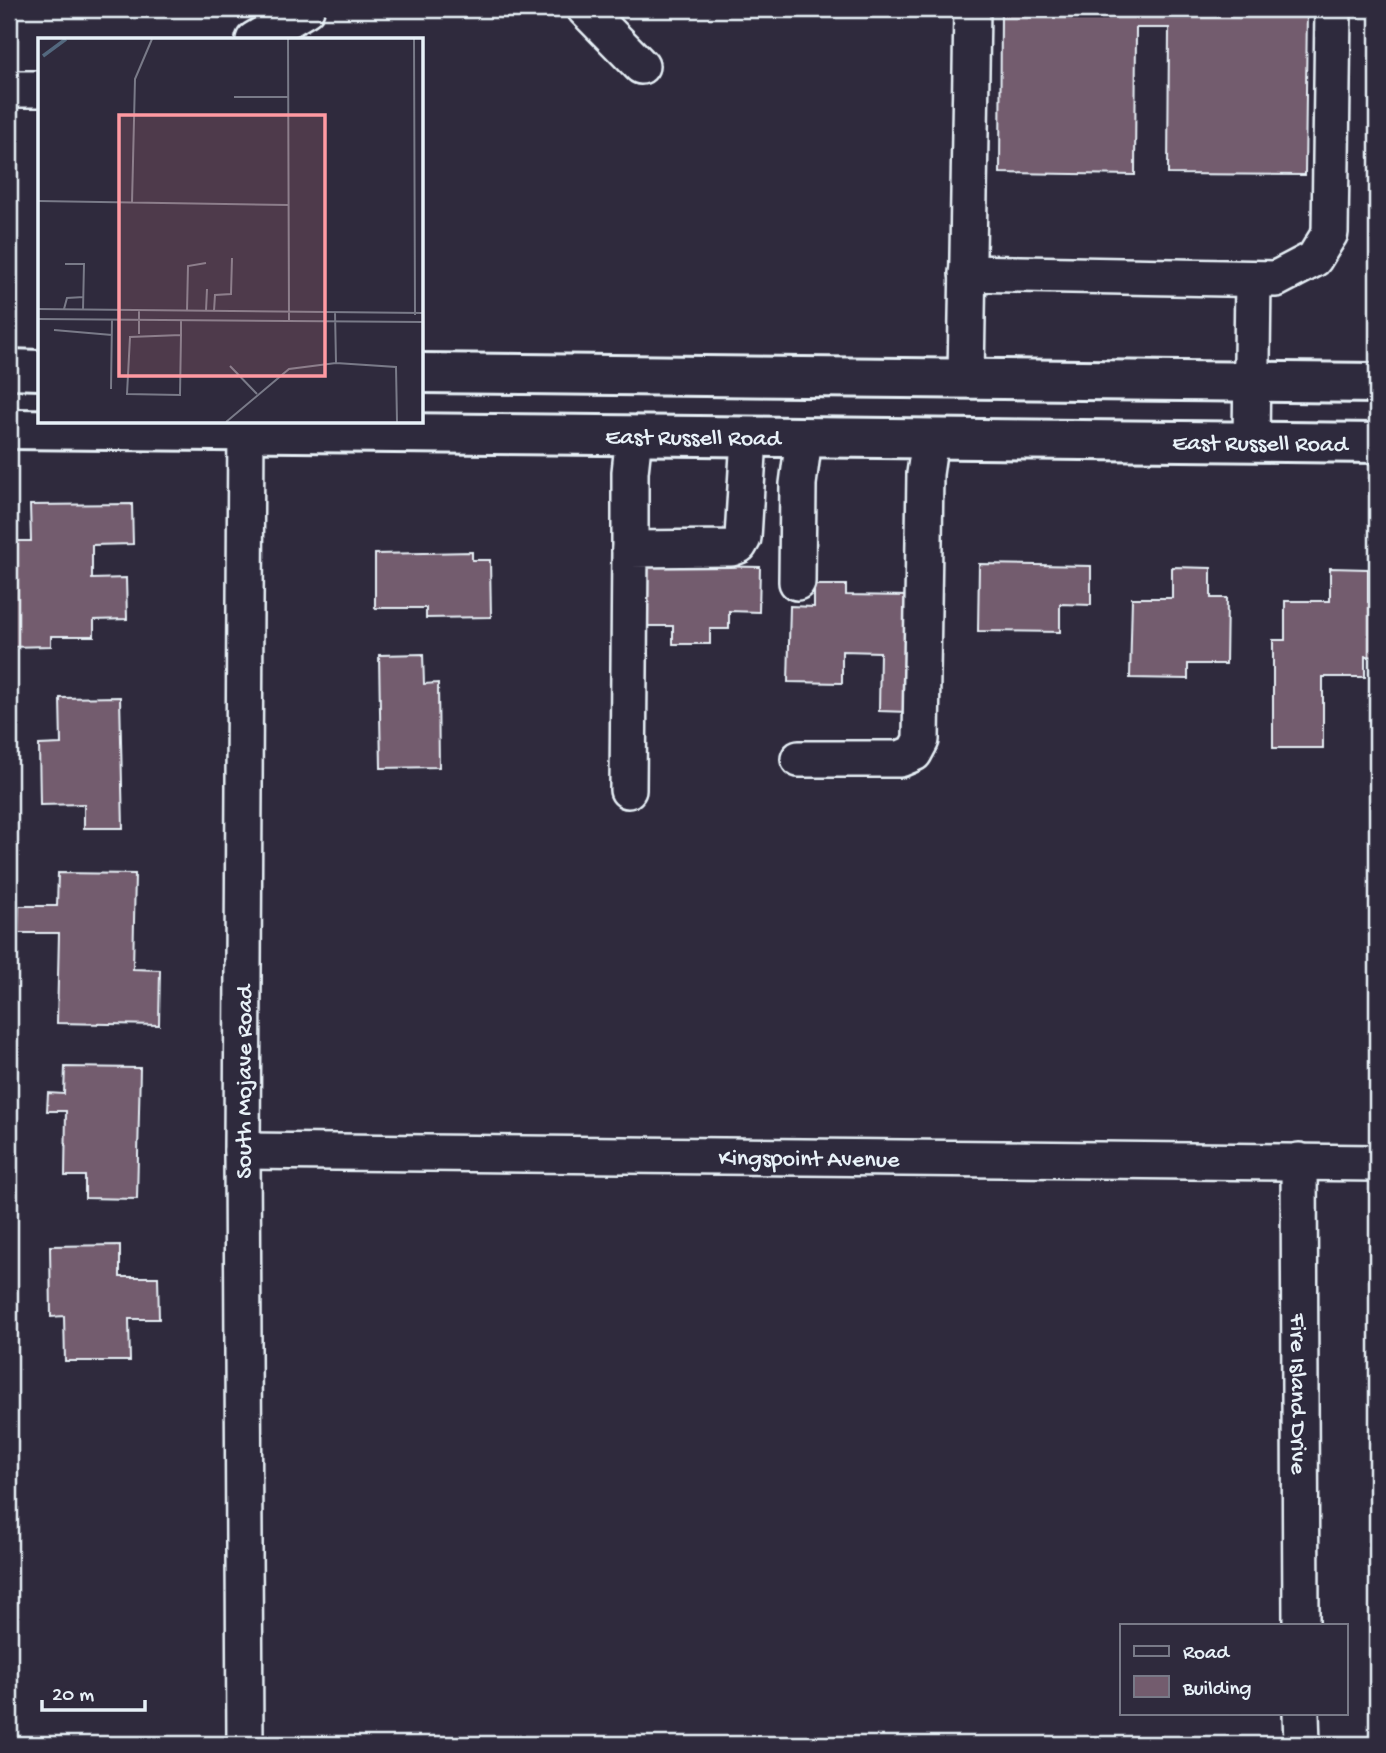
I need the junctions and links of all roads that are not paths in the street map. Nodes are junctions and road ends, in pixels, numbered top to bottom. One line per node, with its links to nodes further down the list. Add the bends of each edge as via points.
1 (306, 9): 5 (street)
2 (585, 9): 6 (street)
3 (972, 9): 9 (street)
4 (1333, 9): 10 (street, via 1330,233 1314,259 1276,279)
5 (257, 38)
6 (641, 66)
7 (9, 89): 8 (street)
8 (38, 89)
9 (967, 273): 10 (street); 14 (street)
10 (1253, 279): 15 (street)
11 (9, 369): 12 (main road)
12 (38, 370)
13 (424, 373): 14 (main road)
14 (966, 379): 15 (main road)
15 (1251, 383): 16 (main road); 23 (street)
16 (1377, 383)
17 (246, 427): 18 (main road, East Russell Road); 19 (main road, East Russell Road); 29 (street, South Mojave Road)
18 (9, 429)
19 (634, 436): 20 (main road, East Russell Road); 25 (street)
20 (750, 437): 21 (main road, East Russell Road); 25 (street, via 739,545)
21 (804, 438): 22 (main road, East Russell Road); 26 (street, via 798,484)
22 (930, 439): 23 (main road, East Russell Road); 27 (street, via 925,474 922,740 914,753 901,759)
23 (1251, 442): 24 (main road, East Russell Road)
24 (1377, 443)
25 (630, 549): 28 (street)
26 (797, 582)
27 (799, 759)
28 (628, 790)
29 (242, 1151): 30 (street, Kingspoint Avenue); 34 (street, South Mojave Road)
30 (1299, 1161): 31 (street, Kingspoint Avenue); 32 (street, Fire Island Drive)
31 (1377, 1163)
32 (1301, 1624)
33 (1301, 1714): 35 (street)
34 (245, 1744)
35 (1302, 1744)

